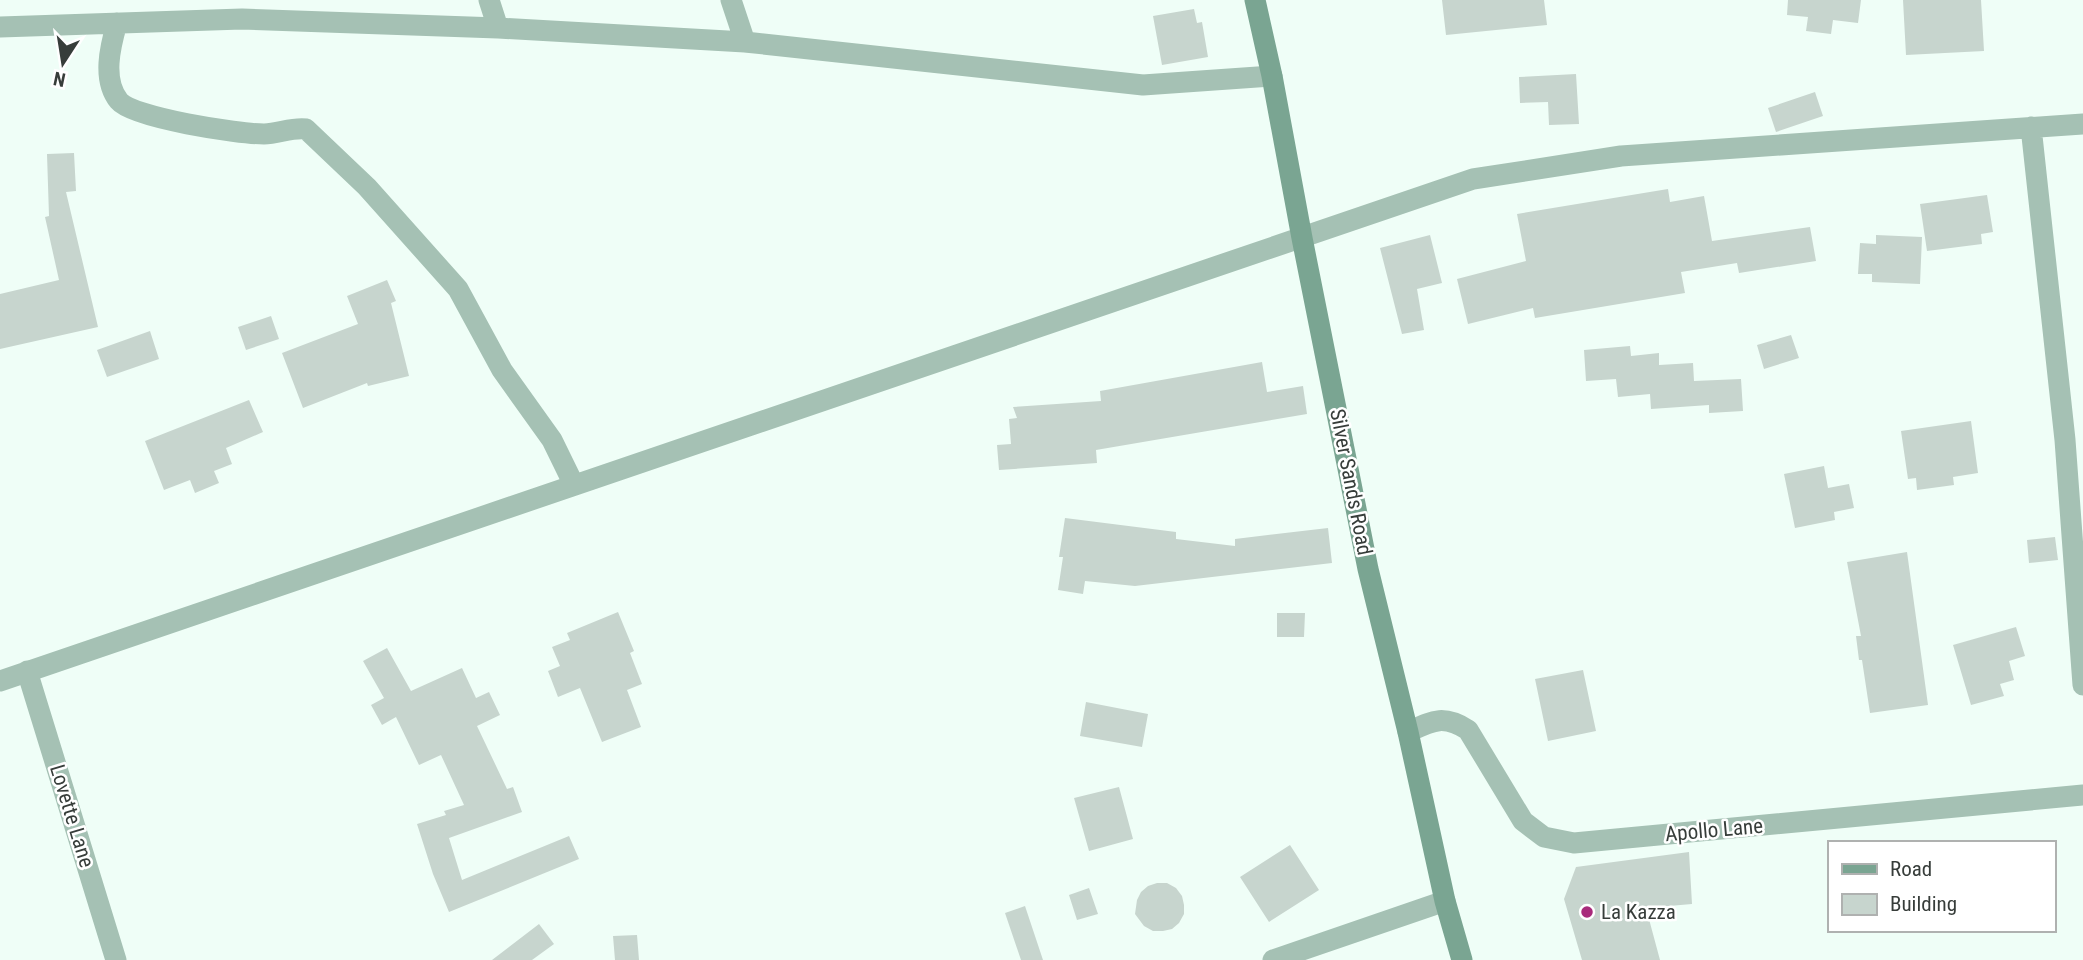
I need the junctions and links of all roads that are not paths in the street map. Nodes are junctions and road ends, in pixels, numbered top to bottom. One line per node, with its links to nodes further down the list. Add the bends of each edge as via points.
1 (489, 0): 6 (street)
2 (731, 0): 7 (street)
3 (1255, 0): 8 (street, Silver Sands Road)
4 (117, 23): 5 (street); 6 (street, via 242,19); 12 (street, via 110,47 110,72 112,89 121,103 164,120 253,134 306,129 367,187 458,289 502,370 552,440)
5 (0, 27)
6 (498, 28): 7 (street)
7 (745, 42): 8 (street, via 1143,85)
8 (1272, 76): 11 (street, Silver Sands Road)
9 (2083, 124): 10 (street)
10 (2031, 127): 11 (street, via 1621,156 1473,179); 14 (street, via 2065,440)
11 (1302, 238): 12 (street); 17 (street, Silver Sands Road, via 1368,569)
12 (574, 485): 13 (street)
13 (27, 671): 15 (street); 20 (street, Lovette Lane)
14 (2083, 675): 16 (street)
15 (0, 681)
16 (2083, 685)
17 (1408, 732): 18 (street, Apollo Lane, via 1434,720 1455,721 1468,730 1523,821 1544,837 1574,843); 19 (street, Silver Sands Road)
18 (2083, 795)
19 (1445, 901): 21 (street); 22 (street, Silver Sands Road)
20 (116, 960)
21 (1273, 960)
22 (1462, 960)

